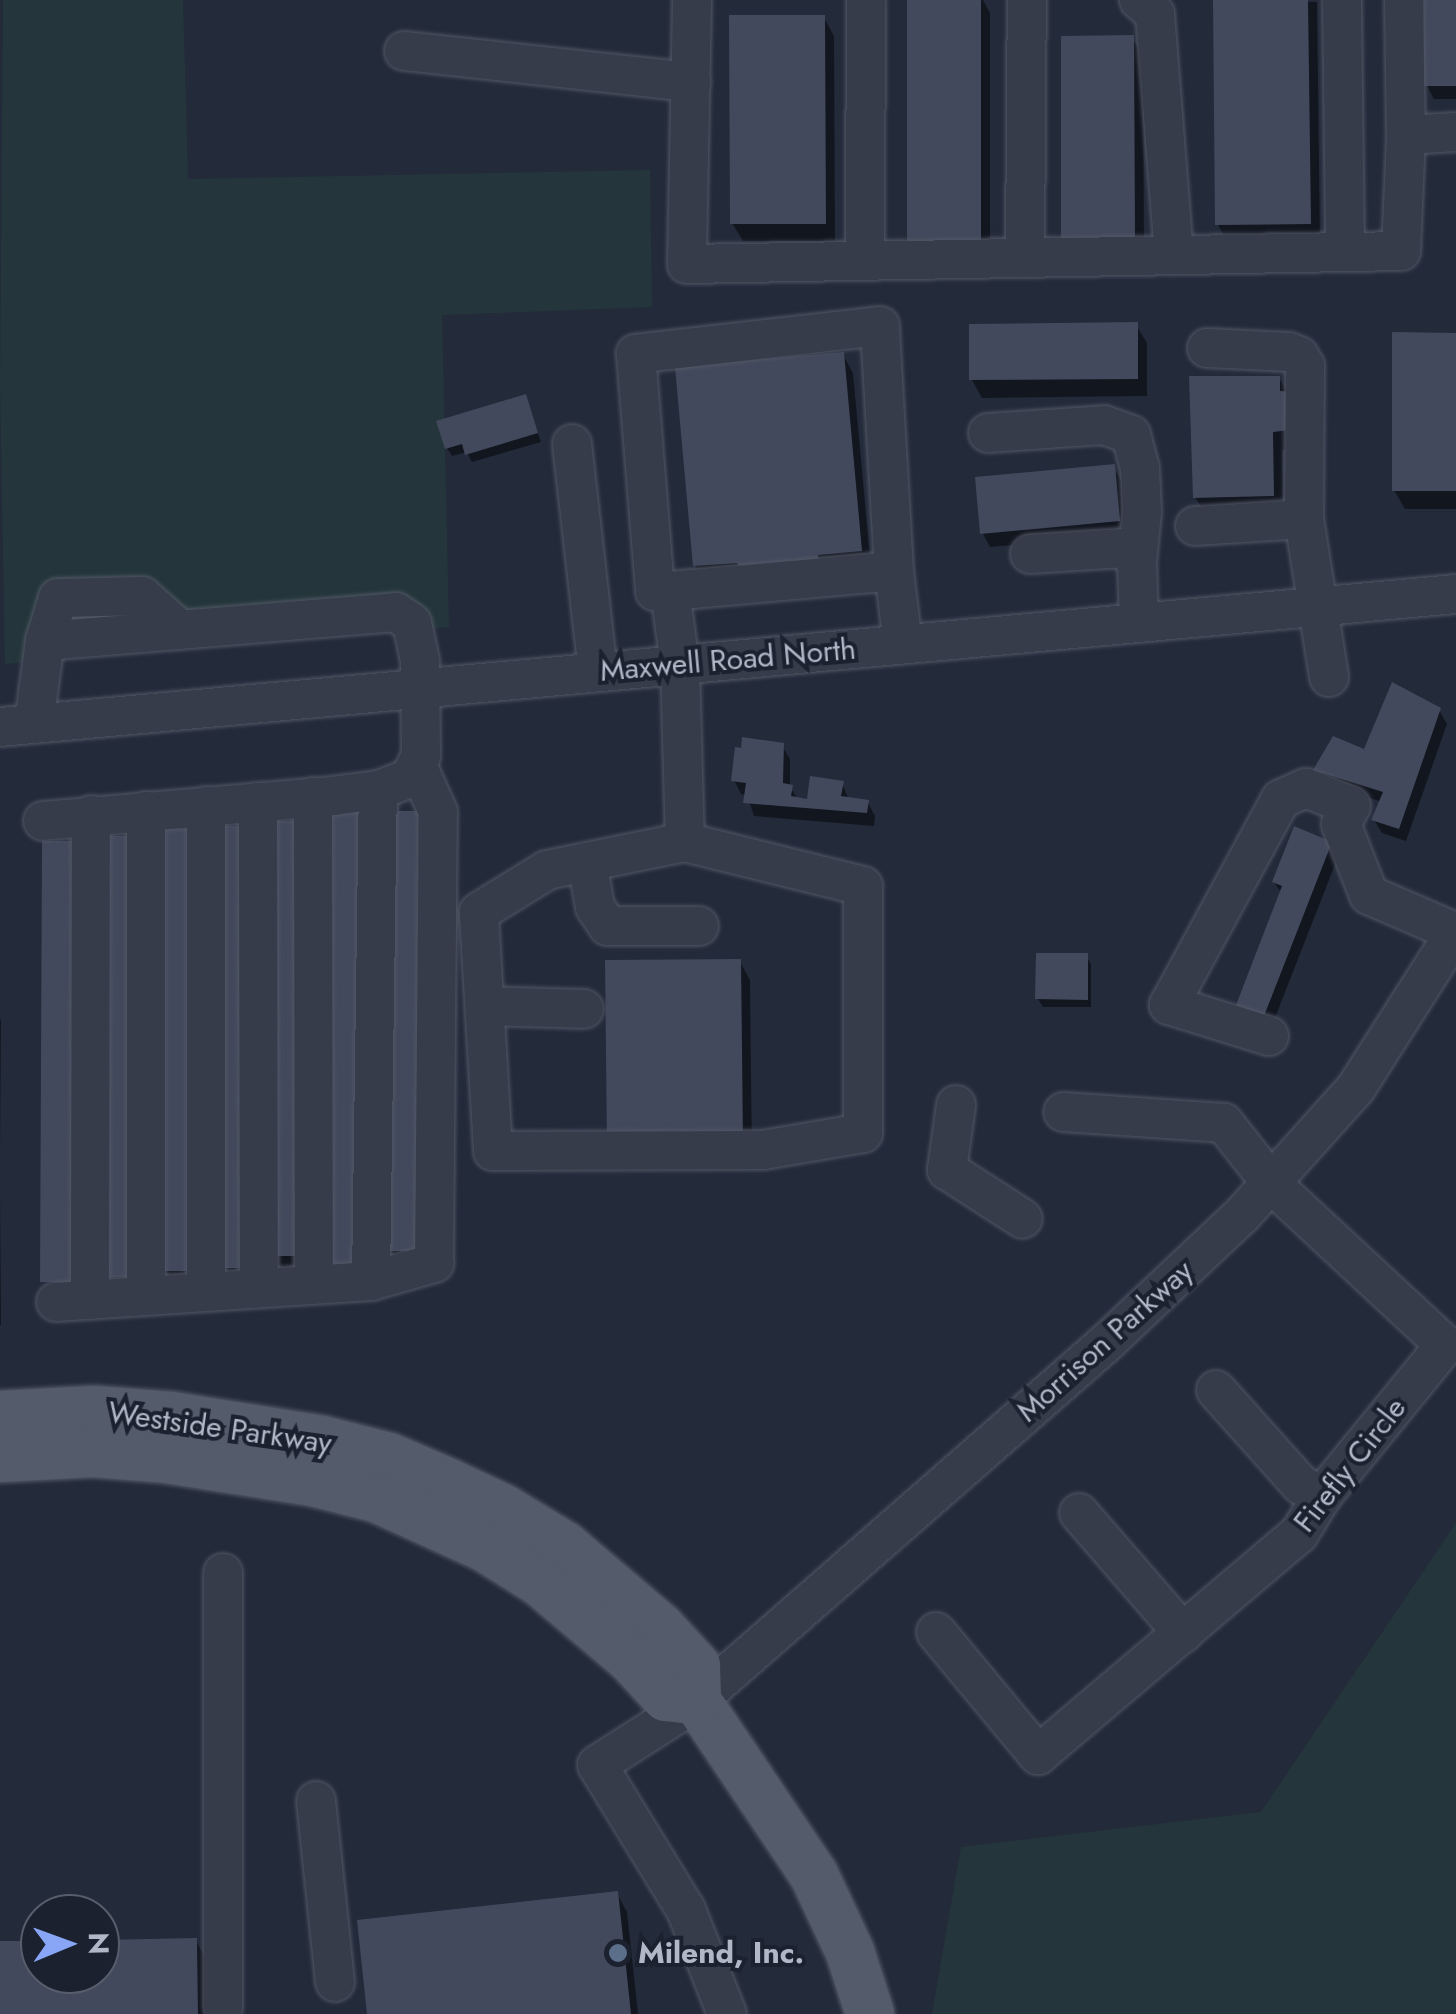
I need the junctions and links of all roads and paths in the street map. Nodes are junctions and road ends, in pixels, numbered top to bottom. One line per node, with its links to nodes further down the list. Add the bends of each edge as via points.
1 (692, 0): 8 (street)
2 (866, 0): 14 (street)
3 (1026, 0): 13 (street)
4 (1140, 0): 12 (street, via 1155,14)
5 (1342, 0): 11 (street)
6 (1404, 0): 10 (street)
7 (404, 51): 8 (street)
8 (691, 82): 14 (street, via 688,264)
9 (1456, 132): 10 (street)
10 (1406, 135): 11 (street, via 1402,251)
11 (1346, 252): 12 (street)
12 (1174, 255): 13 (street)
13 (1025, 258): 14 (street)
14 (866, 260)
15 (1207, 348): 18 (street, via 1289,352 1306,366)
16 (988, 433): 21 (street, via 1104,425 1130,434 1140,468)
17 (572, 444): 29 (street)
18 (1304, 518): 19 (street); 25 (street)
19 (1195, 526)
20 (1030, 554): 21 (street, via 1124,548)
21 (1136, 562): 26 (street)
22 (894, 571): 23 (street); 23 (street, via 880,326 636,354 655,591); 27 (street)
23 (670, 590): 28 (street)
24 (1456, 594): 25 (street, Maxwell Road North)
25 (1318, 606): 26 (street, Maxwell Road North); 30 (street)
26 (1139, 623): 27 (street, Maxwell Road North)
27 (903, 644): 28 (street, Maxwell Road North)
28 (680, 665): 29 (street, Maxwell Road North); 41 (street)
29 (598, 672): 31 (street, Maxwell Road North)
30 (1330, 677)
31 (421, 690): 32 (street, Maxwell Road North); 32 (street, via 412,623 396,612 45,640); 33 (street)
32 (17, 726)
33 (418, 767): 34 (street, via 410,778); 52 (street, via 438,812 434,1264)
34 (378, 790): 35 (street); 52 (street)
35 (313, 798): 36 (street); 53 (street)
36 (258, 802): 37 (street); 54 (street)
37 (206, 806): 38 (street); 55 (street)
38 (146, 811): 39 (street); 56 (street)
39 (90, 815): 40 (street); 56 (street, via 73,1301)
40 (43, 821)
41 (685, 842): 42 (street); 45 (street, via 863,886 862,1133 764,1150 494,1151)
42 (587, 862): 43 (street, via 595,907 608,926); 45 (street, via 547,870 480,912)
43 (698, 926)
44 (1456, 931): 47 (street, via 1369,895 1341,824 1350,806 1306,788 1281,799 1168,1005); 50 (street, Morrison Parkway, via 1356,1088)
45 (485, 1006): 46 (street)
46 (584, 1009)
47 (1270, 1036)
48 (956, 1106): 51 (street, via 947,1170)
49 (1062, 1112): 50 (street, Firefly Circle, via 1224,1123)
50 (1272, 1184): 60 (street, Firefly Circle, via 1445,1345); 65 (street, Morrison Parkway, via 1106,1343)
51 (1023, 1219)
52 (371, 1281): 53 (street)
53 (314, 1284): 54 (street)
54 (259, 1288): 55 (street)
55 (206, 1292): 56 (street)
56 (146, 1296)
57 (1216, 1390): 60 (street, via 1301,1485)
58 (0, 1415): 65 (main road, Westside Parkway, via 94,1410 172,1416 390,1457 504,1509 565,1546 696,1666)
59 (0, 1458): 65 (main road, Westside Parkway, via 167,1458 376,1498 484,1547 540,1582 620,1648 666,1697)
60 (1322, 1496): 64 (street, Firefly Circle, via 1299,1534)
61 (1080, 1513): 64 (street)
62 (223, 1573): 68 (street)
63 (936, 1632): 64 (street, Firefly Circle, via 1038,1755)
64 (1183, 1632)
65 (697, 1701): 69 (main road, Westside Parkway, via 814,1874); 70 (street, Morrison Parkway, via 597,1765 686,1910)
66 (316, 1801): 67 (street)
67 (335, 1982)
68 (223, 2008)
69 (867, 2011)
70 (727, 2014)

